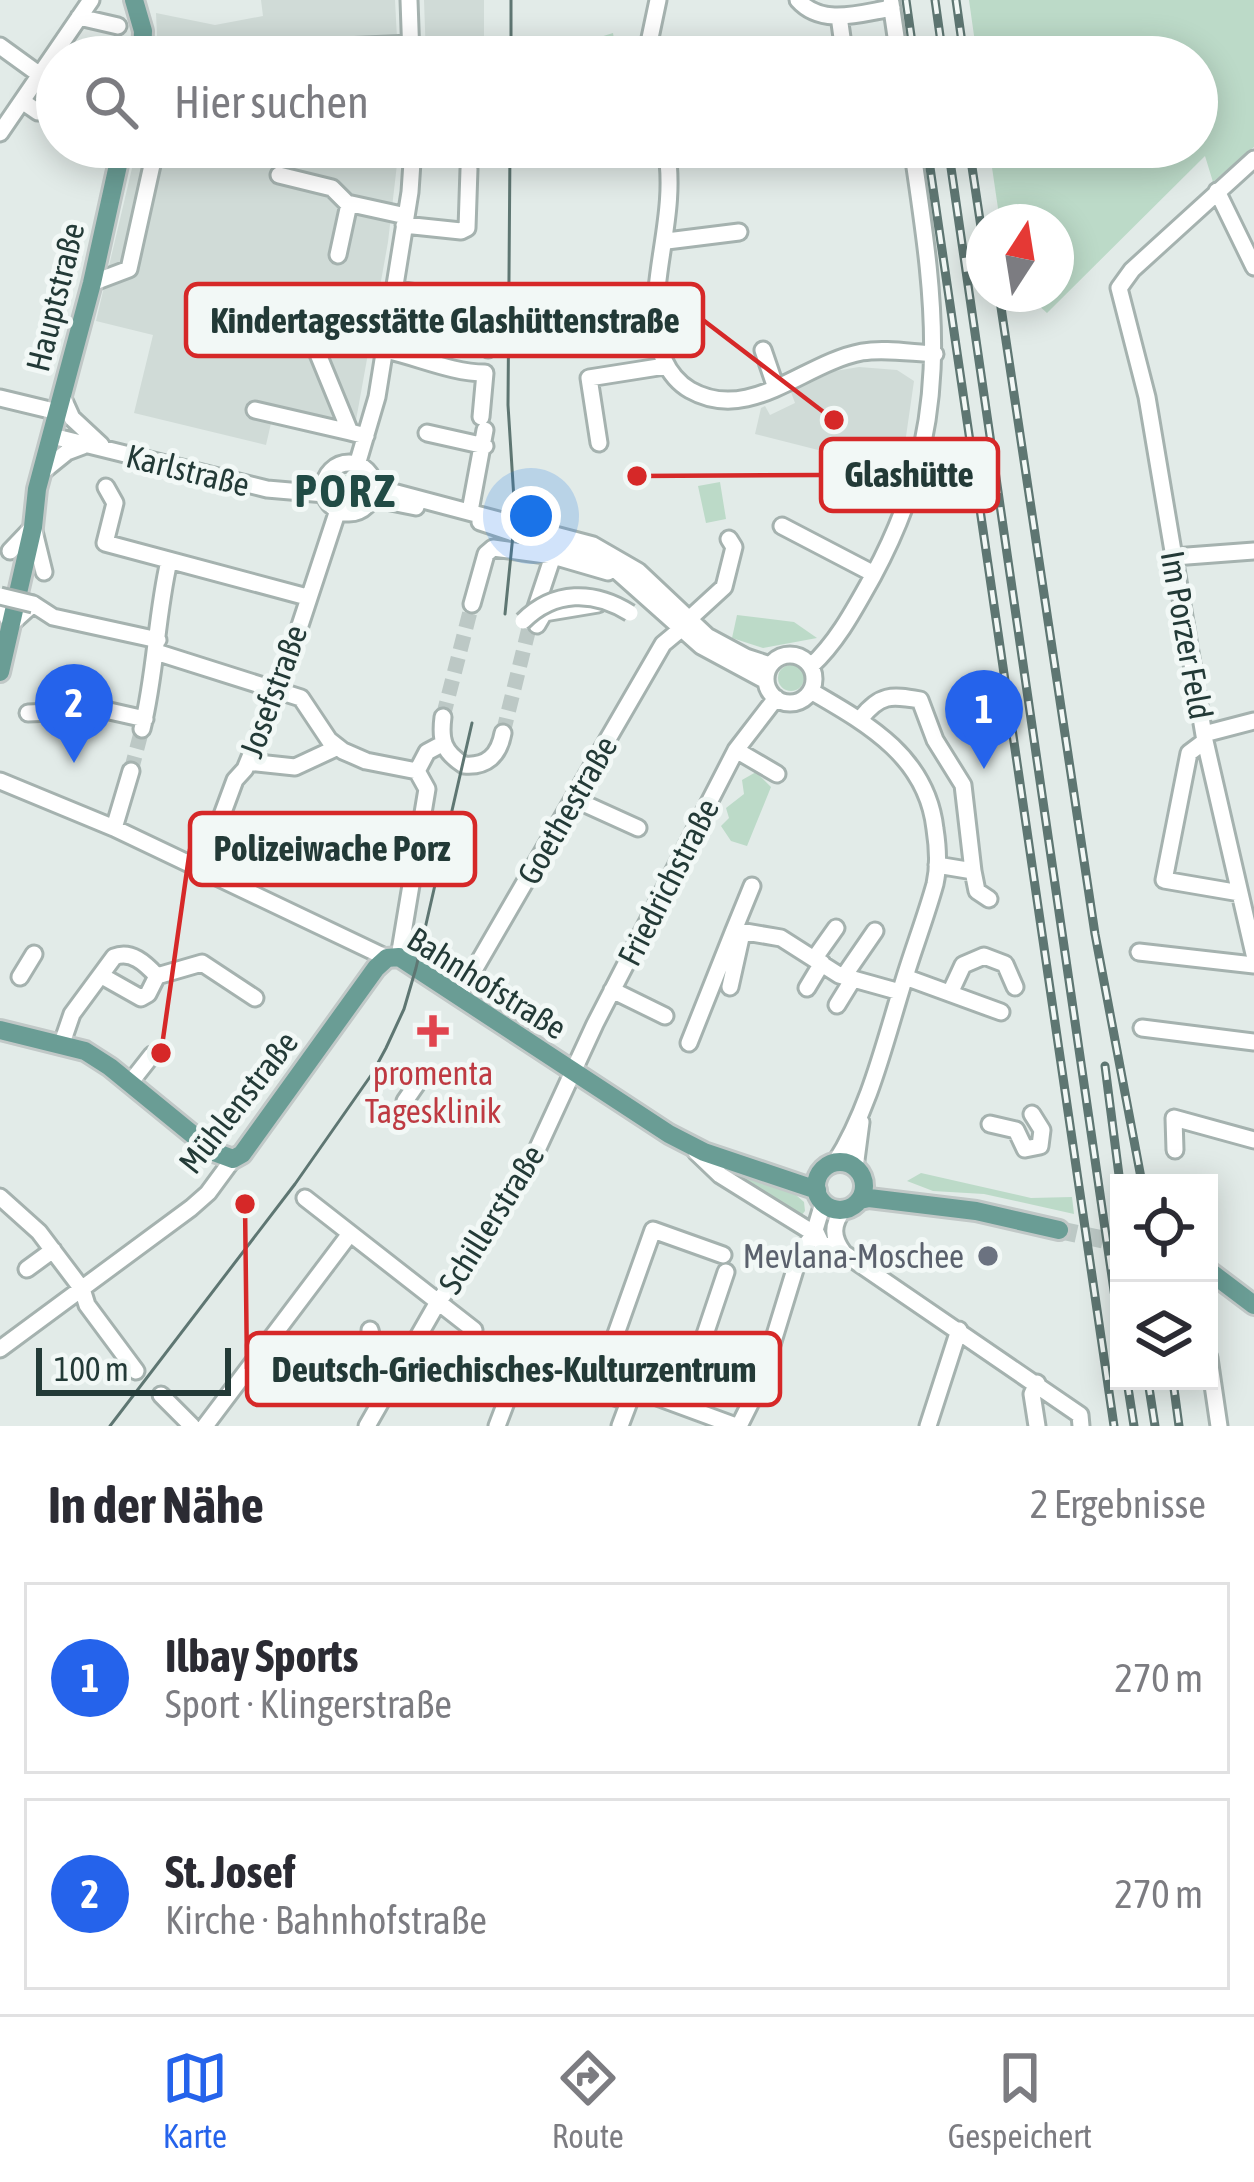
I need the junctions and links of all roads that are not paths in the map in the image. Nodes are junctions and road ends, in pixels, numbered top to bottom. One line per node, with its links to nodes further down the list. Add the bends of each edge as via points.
1 (91, 0): 8 (street)
2 (409, 0): 12 (street)
3 (658, 0): 13 (street)
4 (798, 0): 7 (street, via 809,11)
5 (891, 4): 7 (street); 15 (street)
6 (138, 5): 11 (main road)
7 (838, 16): 14 (street)
8 (79, 17): 9 (street); 10 (street)
9 (118, 26)
10 (66, 36)
11 (140, 36)
12 (410, 36)
13 (650, 36)
14 (841, 36)
15 (896, 36)
16 (0, 46): 17 (street)
17 (36, 72)
18 (36, 81): 19 (street)
19 (22, 101): 20 (street); 21 (street)
20 (36, 111)
21 (0, 134)
22 (1254, 159): 30 (street)
23 (117, 168): 37 (main road, Hauptstraße)
24 (151, 168): 37 (street, via 129,269)
25 (411, 168): 32 (street)
26 (668, 168): 34 (street)
27 (915, 168): 43 (street)
28 (469, 169): 32 (street, via 467,228)
29 (279, 176): 31 (street, via 332,188)
30 (1216, 191): 36 (street); 72 (street, Im Porzer Feld, via 1119,288)
31 (349, 204): 32 (street); 35 (street)
32 (405, 220): 38 (street)
33 (739, 232): 34 (street)
34 (667, 241): 44 (street, via 655,325)
35 (338, 255)
36 (1254, 267)
37 (92, 283): 47 (main road, Hauptstraße)
38 (394, 289): 39 (street, via 487,305); 40 (street)
39 (488, 349)
40 (385, 350): 49 (street, via 484,374); 51 (street)
41 (763, 350): 45 (street)
42 (318, 354): 51 (street)
43 (935, 354): 45 (street, via 862,352); 58 (street)
44 (665, 366): 45 (street, via 681,385 714,400 756,398); 53 (street, via 589,378)
45 (776, 388)
46 (0, 398): 47 (street)
47 (60, 404): 52 (main road, Hauptstraße); 55 (street)
48 (255, 410): 51 (street)
49 (483, 431): 50 (street); 64 (street)
50 (427, 433)
51 (358, 434): 56 (street)
52 (52, 436): 54 (street, Karlstraße); 57 (main road, Hauptstraße)
53 (599, 443)
54 (85, 446): 55 (street, Karlstraße); 57 (street)
55 (108, 451): 62 (street, Karlstraße, via 286,493)
56 (357, 465): 61 (street, via 371,478); 62 (street, via 332,469)
57 (41, 473): 66 (main road, Hauptstraße)
58 (913, 478): 59 (street, via 885,472); 75 (street)
59 (882, 483)
60 (106, 488): 73 (street, via 115,503 104,543)
61 (372, 493): 63 (street, via 360,510); 64 (street); 71 (street)
62 (325, 494): 63 (street)
63 (338, 510): 76 (street, Josefstraße)
64 (470, 512): 68 (street)
65 (782, 526): 75 (street)
66 (33, 527): 69 (street); 74 (street); 81 (main road, Hauptstraße)
67 (729, 539): 80 (street, Goethestraße, via 724,587)
68 (593, 544): 71 (street); 80 (street, via 638,571)
69 (10, 550)
70 (1254, 551): 72 (street)
71 (558, 552): 78 (street, via 489,550); 80 (street, via 589,555); 80 (street, bridge, via 530,622 538,606 583,596 604,597 627,616)
72 (1174, 557): 94 (street, Im Porzer Feld)
73 (169, 561): 76 (street); 82 (street)
74 (44, 572)
75 (874, 574): 83 (street)
76 (307, 597): 86 (street, Josefstraße)
77 (0, 601): 79 (street, bridge); 81 (street)
78 (472, 604)
79 (32, 605): 81 (street); 82 (street)
80 (676, 616): 85 (street, via 718,657); 103 (street, Goethestraße)
81 (11, 624): 84 (main road, Hauptstraße)
82 (157, 646): 86 (street); 89 (street, via 143,724 105,710 75,718)
83 (811, 666): 85 (street, via 791,655); 87 (street)
84 (0, 673)
85 (768, 673): 88 (street)
86 (278, 689): 96 (street, via 302,698); 98 (street, Josefstraße)
87 (812, 691): 88 (street, via 798,702); 91 (street)
88 (776, 698): 97 (street, Friedrichstraße)
89 (28, 713)
90 (443, 716): 95 (street)
91 (861, 718): 106 (street, via 915,770 934,820); 108 (street, via 888,695 920,700 963,784)
92 (1254, 721): 94 (street)
93 (503, 733): 95 (street, via 497,753 482,764 464,765)
94 (1204, 737): 110 (street, Im Porzer Feld); 110 (street, via 1189,753 1164,880)
95 (442, 744): 99 (street)
96 (338, 747): 98 (street, via 295,767); 99 (street)
97 (736, 750): 101 (street); 129 (street, Friedrichstraße)
98 (248, 762): 107 (street, Josefstraße)
99 (417, 770): 118 (street, via 427,789)
100 (131, 771): 104 (street)
101 (777, 774)
102 (0, 781): 104 (street, Bahnhofstraße)
103 (574, 799): 105 (street); 131 (street, Goethestraße)
104 (113, 828): 107 (street, Bahnhofstraße)
105 (638, 828)
106 (938, 865): 108 (street); 125 (street)
107 (202, 869): 118 (street, Bahnhofstraße)
108 (974, 871): 111 (street, via 977,891)
109 (752, 886): 113 (street)
110 (1240, 893): 115 (street, Im Porzer Feld)
111 (989, 899)
112 (836, 928): 119 (street)
113 (738, 931): 119 (street, via 781,938); 126 (street); 140 (street)
114 (875, 931): 124 (street)
115 (1253, 945)
116 (1138, 952): 120 (street)
117 (34, 954): 123 (street)
118 (393, 958): 131 (main road, Bahnhofstraße); 152 (main road, Mühlenstraße, via 376,968)
119 (818, 961): 124 (street); 128 (street)
120 (1254, 965)
121 (101, 976): 122 (street, via 141,998); 122 (street, via 123,953); 139 (street)
122 (157, 976): 132 (street, via 202,963)
123 (20, 977)
124 (849, 977): 125 (street); 133 (street)
125 (902, 985): 130 (street); 146 (street)
126 (730, 987)
127 (1015, 987): 130 (street, via 1005,964 984,956 963,965)
128 (807, 988)
129 (612, 990): 135 (street); 142 (street, Friedrichstraße)
130 (950, 993): 134 (street)
131 (459, 996): 142 (main road, Bahnhofstraße)
132 (255, 998)
133 (837, 1005)
134 (1001, 1012)
135 (665, 1016)
136 (1142, 1028): 138 (street)
137 (0, 1030): 139 (main road)
138 (1254, 1042)
139 (62, 1043): 144 (main road)
140 (689, 1043)
141 (152, 1055): 144 (street)
142 (574, 1073): 150 (main road, Bahnhofstraße); 165 (street, Schillerstraße, via 510,1200)
143 (423, 1075): 145 (street)
144 (130, 1083): 152 (main road)
145 (405, 1101)
146 (862, 1113): 153 (street); 154 (street)
147 (1024, 1120): 148 (street)
148 (990, 1124)
149 (1254, 1140): 151 (street, via 1174,1118)
150 (689, 1145): 153 (main road, Bahnhofstraße); 158 (street, Bahnhofstraße, via 720,1175)
151 (1174, 1150)
152 (232, 1159): 164 (street, Mühlenstraße, via 191,1208)
153 (824, 1182): 154 (main road); 154 (main road); 158 (street)
154 (856, 1190): 157 (main road); 161 (street, via 834,1234)
155 (0, 1197): 160 (street)
156 (305, 1198): 159 (street)
157 (1059, 1230)
158 (815, 1234): 161 (street, Bahnhofstraße); 177 (street, via 801,1250)
159 (350, 1235): 165 (street); 180 (street)
160 (53, 1250): 162 (street); 164 (street)
161 (844, 1254): 169 (street, Bahnhofstraße)
162 (27, 1269)
163 (1218, 1278): 166 (main road)
164 (82, 1288): 170 (street, Mühlenstraße); 172 (street)
165 (438, 1302): 168 (street); 171 (street, Schillerstraße)
166 (1254, 1305)
167 (370, 1330): 171 (street)
168 (474, 1330)
169 (959, 1330): 173 (street, Bahnhofstraße); 185 (street)
170 (0, 1349)
171 (404, 1360): 181 (street, Schillerstraße)
172 (136, 1371)
173 (1036, 1383): 186 (street); 187 (street, Bahnhofstraße, via 1080,1415)
174 (596, 1390): 177 (street, via 653,1230 725,1264 690,1379); 178 (street); 182 (street, via 521,1363)
175 (1214, 1390): 188 (street)
176 (161, 1395): 179 (street)
177 (754, 1399): 184 (street)
178 (629, 1402): 183 (street); 184 (street, via 638,1390)
179 (192, 1426)
180 (206, 1426)
181 (367, 1426)
182 (496, 1426)
183 (620, 1426)
184 (738, 1426)
185 (928, 1426)
186 (1037, 1426)
187 (1081, 1426)
188 (1219, 1426)

